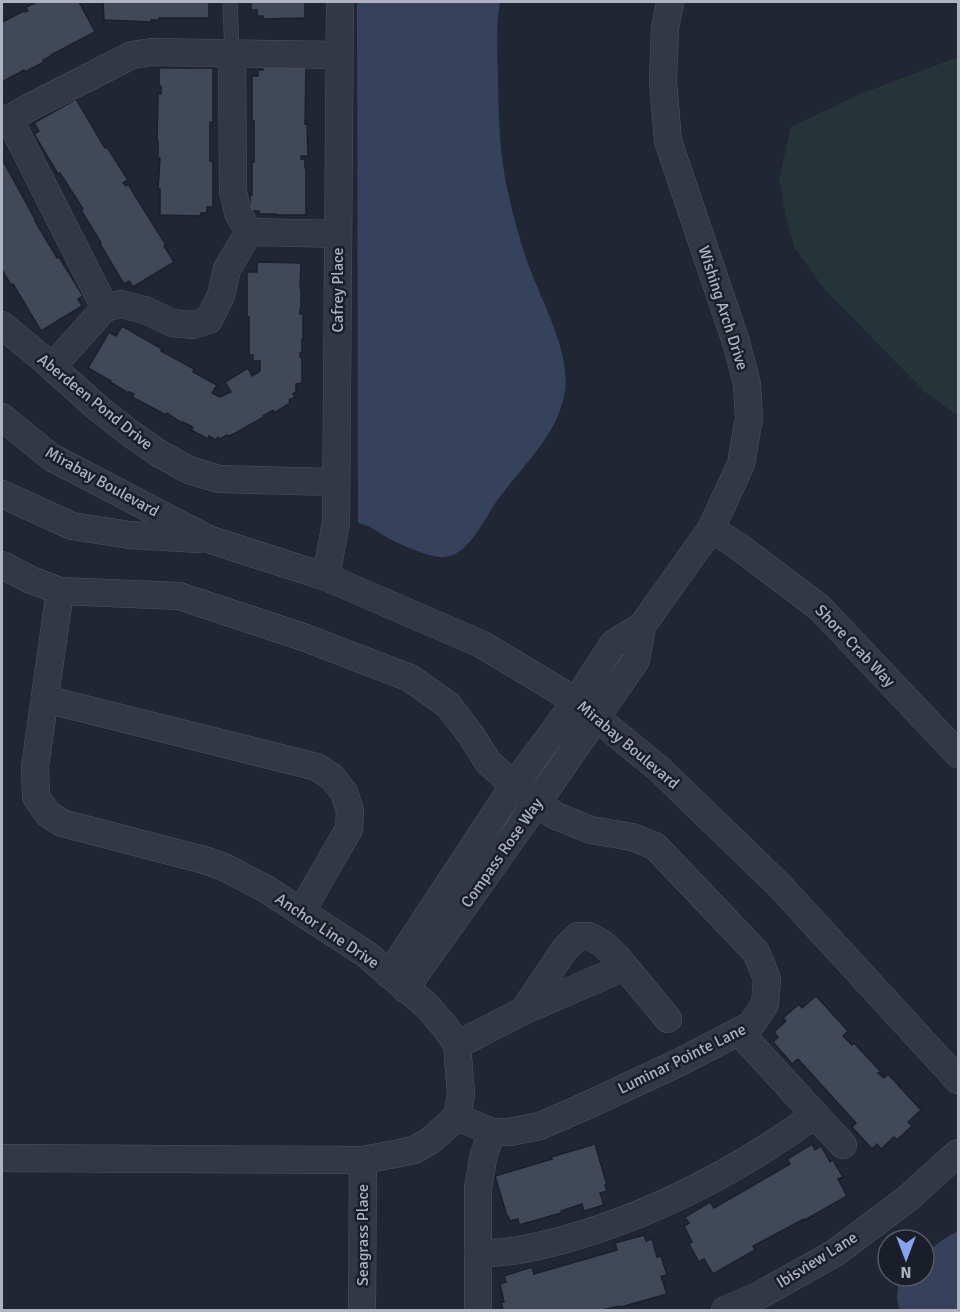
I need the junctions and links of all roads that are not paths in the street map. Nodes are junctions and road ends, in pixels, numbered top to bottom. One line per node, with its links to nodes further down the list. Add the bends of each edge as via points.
1 (230, 2): 4 (lane)
2 (340, 2): 5 (street, Cafrey Place)
3 (670, 2): 15 (street, Wishing Arch Drive, via 663,81 668,141 747,384 749,418 741,464)
4 (232, 53): 5 (street); 6 (street, via 132,55); 7 (street, via 233,191 238,213)
5 (339, 55): 8 (street, Cafrey Place)
6 (5, 121): 9 (street)
7 (249, 232): 8 (street); 9 (street, via 227,269 209,320 193,325 171,323 145,310 120,304)
8 (338, 234): 13 (street, Cafrey Place)
9 (105, 308): 11 (street)
10 (2, 325): 11 (street, Aberdeen Pond Drive)
11 (52, 367): 13 (street, Aberdeen Pond Drive, via 131,435 189,470 219,479)
12 (2, 417): 16 (street, Mirabay Boulevard, via 51,457)
13 (336, 482): 18 (street, Cafrey Place, via 336,522)
14 (2, 494): 16 (street, Mirabay Boulevard, via 72,526 130,535)
15 (711, 529): 21 (street, Wishing Arch Drive, via 642,626 636,660); 22 (street, Shore Crab Way, via 820,608)
16 (208, 540): 18 (street, Mirabay Boulevard)
17 (2, 566): 19 (street)
18 (326, 577): 21 (street, Mirabay Boulevard, via 481,644)
19 (60, 591): 20 (street, Anchor Line Drive); 23 (street, via 179,596 410,678 447,705 488,762)
20 (45, 699): 25 (street, Anchor Line Drive, via 35,767 36,797 48,814 62,824 224,867); 25 (street, via 317,767 332,777 344,792 350,830)
21 (586, 709): 23 (street, Compass Rose Way); 24 (street, Compass Rose Way); 32 (street, Mirabay Boulevard, via 658,768 779,885)
22 (958, 754)
23 (514, 785): 24 (street, Luminar Pointe Lane); 27 (street, Compass Rose Way)
24 (537, 803): 27 (street, Compass Rose Way); 30 (street, Luminar Pointe Lane, via 556,816 591,830 632,837 655,846 756,952 767,979 765,1004 752,1025)
25 (301, 912): 27 (street, Anchor Line Drive, via 366,954)
26 (625, 967): 28 (street); 28 (street, via 602,943 589,936 578,936); 29 (street)
27 (398, 982): 31 (street, Anchor Line Drive, via 427,1006)
28 (523, 1011): 31 (street)
29 (668, 1019)
30 (739, 1032): 33 (street); 35 (street, Luminar Pointe Lane, via 540,1126)
31 (457, 1045): 34 (street, via 461,1094)
32 (958, 1080)
33 (816, 1115): 36 (street); 40 (street, via 694,1189 611,1225 537,1247)
34 (457, 1117): 35 (street, Luminar Pointe Lane); 39 (street, via 414,1150)
35 (492, 1132): 40 (street, via 478,1188)
36 (843, 1145)
37 (958, 1153): 43 (street, Ibisview Lane, via 908,1198 835,1253)
38 (2, 1158): 39 (street)
39 (363, 1160): 41 (street, Seagrass Place)
40 (478, 1253): 42 (street)
41 (363, 1311)
42 (478, 1311)
43 (725, 1311)

